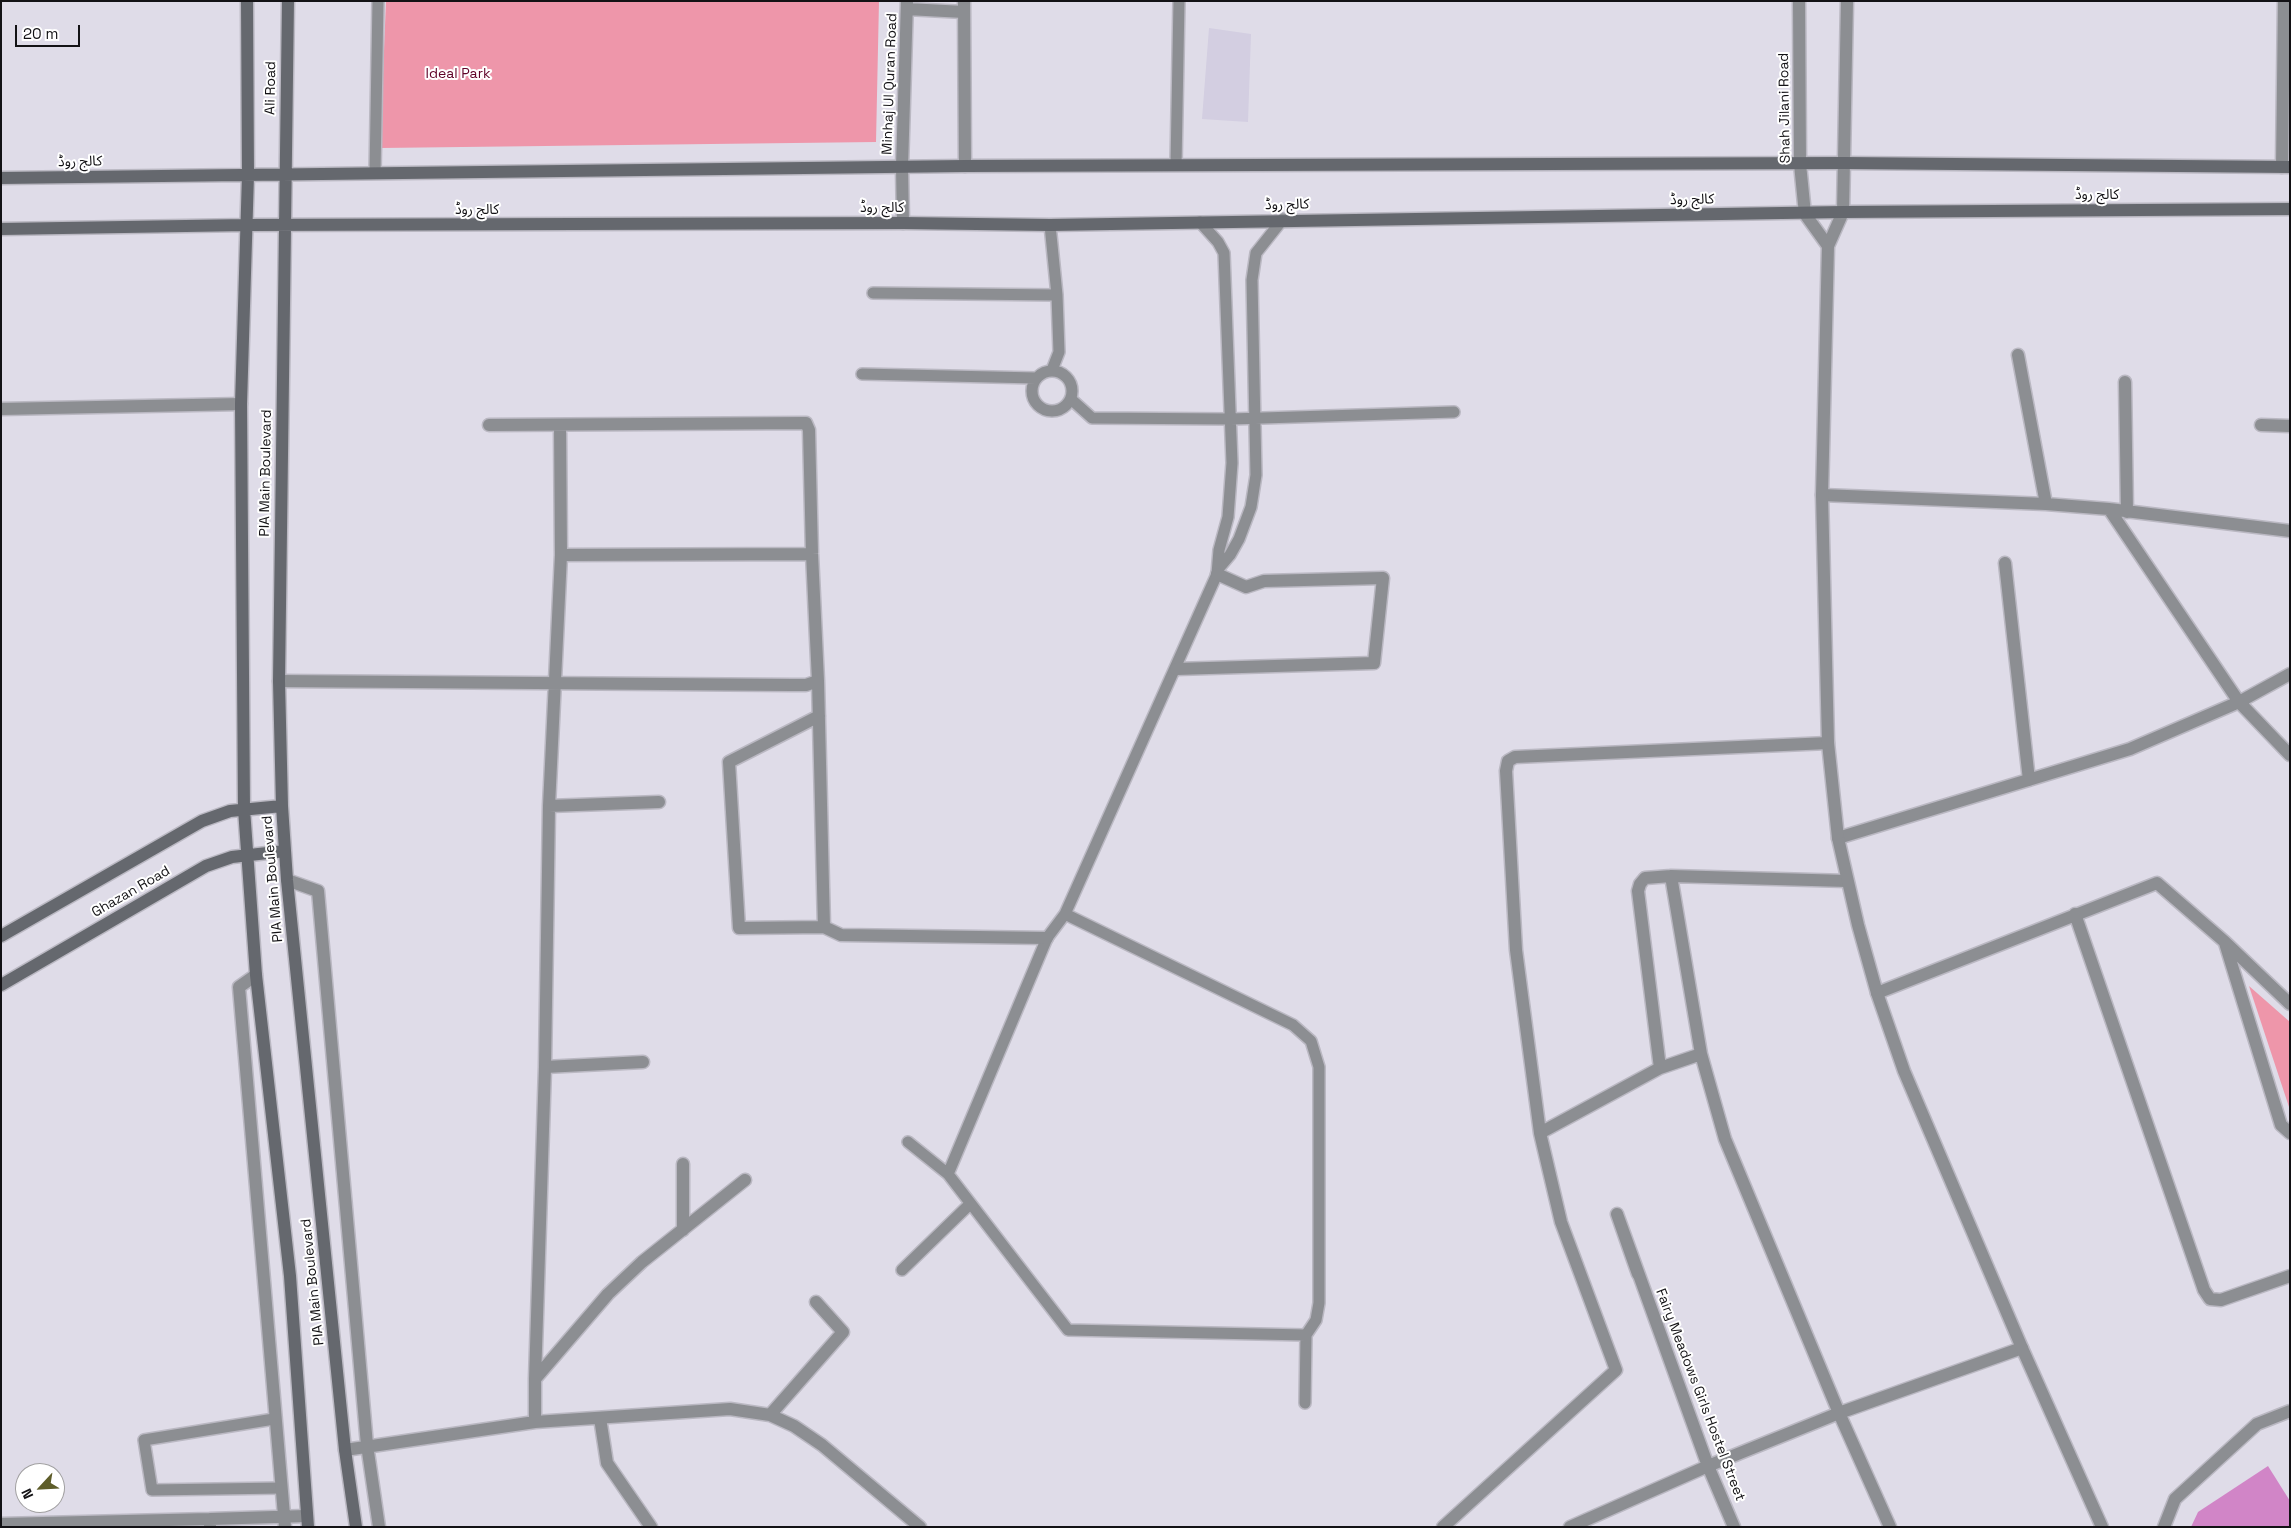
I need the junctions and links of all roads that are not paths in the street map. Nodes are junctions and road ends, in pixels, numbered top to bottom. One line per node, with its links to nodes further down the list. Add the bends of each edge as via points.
1 (247, 1): 17 (main road, Ali Road)
2 (288, 1): 18 (main road, Ali Road)
3 (378, 1): 16 (lane)
4 (1179, 1): 12 (lane)
5 (1799, 1): 11 (street, Shah Jilani Road)
6 (1847, 1): 10 (street)
7 (2284, 1): 15 (street)
8 (907, 5): 9 (street); 14 (street, Minhaj Ul Quran Road)
9 (964, 7): 13 (street)
10 (1844, 163): 11 (main road); 15 (main road); 21 (street)
11 (1800, 164): 12 (main road); 22 (street, Shah Jilani Road)
12 (1176, 165): 13 (main road)
13 (965, 166): 14 (main road)
14 (902, 167): 16 (main road); 25 (street, Minhaj Ul Quran Road)
15 (2286, 167)
16 (374, 173): 18 (main road)
17 (248, 175): 18 (main road, کالج روڈ); 19 (main road, کالج روڈ); 26 (main road, Ali Road)
18 (285, 175): 28 (main road, Ali Road)
19 (1, 178)
20 (2290, 209): 21 (main road, کالج روڈ)
21 (1843, 212): 22 (main road, کالج روڈ); 30 (street)
22 (1805, 214): 23 (main road, کالج روڈ); 30 (street)
23 (1283, 220): 24 (main road, کالج روڈ); 42 (lane, via 1256,253 1252,280)
24 (1200, 222): 27 (main road, کالج روڈ); 43 (lane, via 1224,253)
25 (903, 223): 27 (main road, کالج روڈ); 28 (main road, کالج روڈ)
26 (247, 225): 28 (main road, کالج روڈ); 29 (main road); 39 (main road, PIA Main Boulevard)
27 (1050, 225): 32 (lane)
28 (284, 226): 59 (main road, PIA Main Boulevard)
29 (1, 229)
30 (1828, 246): 48 (street)
31 (873, 293): 32 (lane)
32 (1057, 295): 34 (lane, via 1059,352)
33 (2018, 355): 49 (street)
34 (1052, 370): 36 (lane); 38 (lane, via 1065,374 1073,386)
35 (862, 374): 36 (lane)
36 (1036, 378): 38 (lane, via 1032,391 1036,404 1048,412 1062,410)
37 (2125, 382): 51 (street)
38 (1072, 400): 43 (lane, via 1092,418)
39 (241, 404): 40 (street); 70 (main road, PIA Main Boulevard)
40 (1, 409)
41 (1454, 412): 42 (lane)
42 (1256, 418): 43 (lane); 56 (lane, via 1256,476 1251,507 1239,539)
43 (1231, 419): 56 (lane, via 1231,488)
44 (489, 425): 45 (street)
45 (560, 425): 53 (street, via 806,423 809,430); 54 (street)
46 (2261, 425): 47 (street)
47 (2290, 426)
48 (1822, 495): 49 (street); 64 (street)
49 (2046, 504): 50 (street)
50 (2109, 509): 51 (street); 62 (street)
51 (2127, 512): 52 (street)
52 (2290, 531)
53 (812, 554): 54 (street); 60 (street)
54 (561, 555): 61 (street)
55 (2005, 563): 66 (street)
56 (1218, 571): 57 (lane); 57 (street, via 1246,587 1264,581 1383,578 1374,663)
57 (1176, 670): 77 (lane)
58 (2290, 674): 62 (street)
59 (278, 681): 61 (street); 68 (main road, PIA Main Boulevard)
60 (818, 681): 61 (street, via 792,686); 63 (street)
61 (553, 683): 69 (street)
62 (2239, 702): 65 (street); 66 (street, via 2130,749)
63 (819, 716): 79 (street); 79 (street, via 729,762 740,928)
64 (1828, 743): 71 (street); 91 (street, via 1515,757 1508,761 1516,950)
65 (2290, 755)
66 (2029, 780): 71 (street)
67 (659, 802): 69 (street)
68 (282, 806): 70 (main road, Ghazan Road); 72 (main road, PIA Main Boulevard)
69 (549, 806): 89 (street)
70 (244, 809): 73 (main road, PIA Main Boulevard); 80 (main road, Ghazan Road, via 202,821)
71 (1838, 838): 76 (street)
72 (285, 851): 73 (main road, Ghazan Road); 75 (main road, PIA Main Boulevard)
73 (247, 854): 83 (main road, PIA Main Boulevard); 84 (main road, Ghazan Road, via 206,866)
74 (1671, 876): 76 (street); 87 (street); 90 (street, via 1645,878 1638,891)
75 (287, 880): 113 (street, via 318,891); 114 (main road, PIA Main Boulevard)
76 (1847, 881): 85 (street)
77 (1065, 914): 81 (lane); 103 (lane, via 1293,1025 1310,1040 1319,1067 1319,1302 1316,1320)
78 (2075, 914): 82 (street, via 2157,883); 85 (street); 101 (street, via 2204,1290 2210,1299 2221,1300)
79 (824, 927): 81 (street, via 841,935)
80 (1, 936)
81 (1048, 938): 95 (lane)
82 (2225, 942): 86 (street); 92 (street, via 2281,1125)
83 (256, 975): 111 (street, via 239,986); 118 (main road, PIA Main Boulevard, via 290,1276)
84 (1, 985)
85 (1877, 993): 104 (street, via 1904,1070)
86 (2290, 1004)
87 (1700, 1054): 90 (street); 108 (street, via 1725,1139)
88 (642, 1062): 89 (street)
89 (545, 1067): 105 (street)
90 (1660, 1068): 91 (street)
91 (1540, 1133): 125 (street, via 1561,1222 1616,1370)
92 (2290, 1133)
93 (908, 1142): 95 (lane)
94 (683, 1164): 98 (street)
95 (948, 1174): 97 (lane)
96 (746, 1180): 98 (street)
97 (970, 1204): 99 (lane); 103 (lane, via 1068,1330)
98 (683, 1230): 105 (street, via 608,1294)
99 (902, 1270)
100 (1638, 1274): 115 (street, Fairy Meadows Girls Hostel Street)
101 (2290, 1276)
102 (816, 1302): 109 (street, via 843,1332)
103 (1306, 1335): 106 (lane)
104 (2022, 1348): 108 (street); 129 (street)
105 (535, 1379): 112 (street)
106 (1306, 1403)
107 (2290, 1412): 130 (street, via 2257,1424 2243,1436 2175,1499)
108 (1839, 1413): 115 (street); 128 (street)
109 (770, 1415): 110 (street, via 730,1409); 124 (street, via 822,1444)
110 (600, 1418): 112 (street); 123 (street, via 607,1463)
111 (274, 1419): 116 (street); 116 (lane, via 144,1440 152,1490)
112 (535, 1422): 113 (street)
113 (366, 1445): 114 (street); 122 (street)
114 (345, 1450): 121 (main road, PIA Main Boulevard)
115 (1708, 1466): 126 (street); 127 (street, Fairy Meadows Girls Hostel Street)
116 (281, 1488): 117 (street)
117 (284, 1522): 118 (street); 119 (street)
118 (307, 1522)
119 (210, 1523): 120 (street)
120 (1, 1524)
121 (356, 1527)
122 (379, 1527)
123 (651, 1527)
124 (920, 1527)
125 (1443, 1527)
126 (1570, 1527)
127 (1734, 1527)
128 (1890, 1527)
129 (2102, 1527)
130 (2164, 1527)

